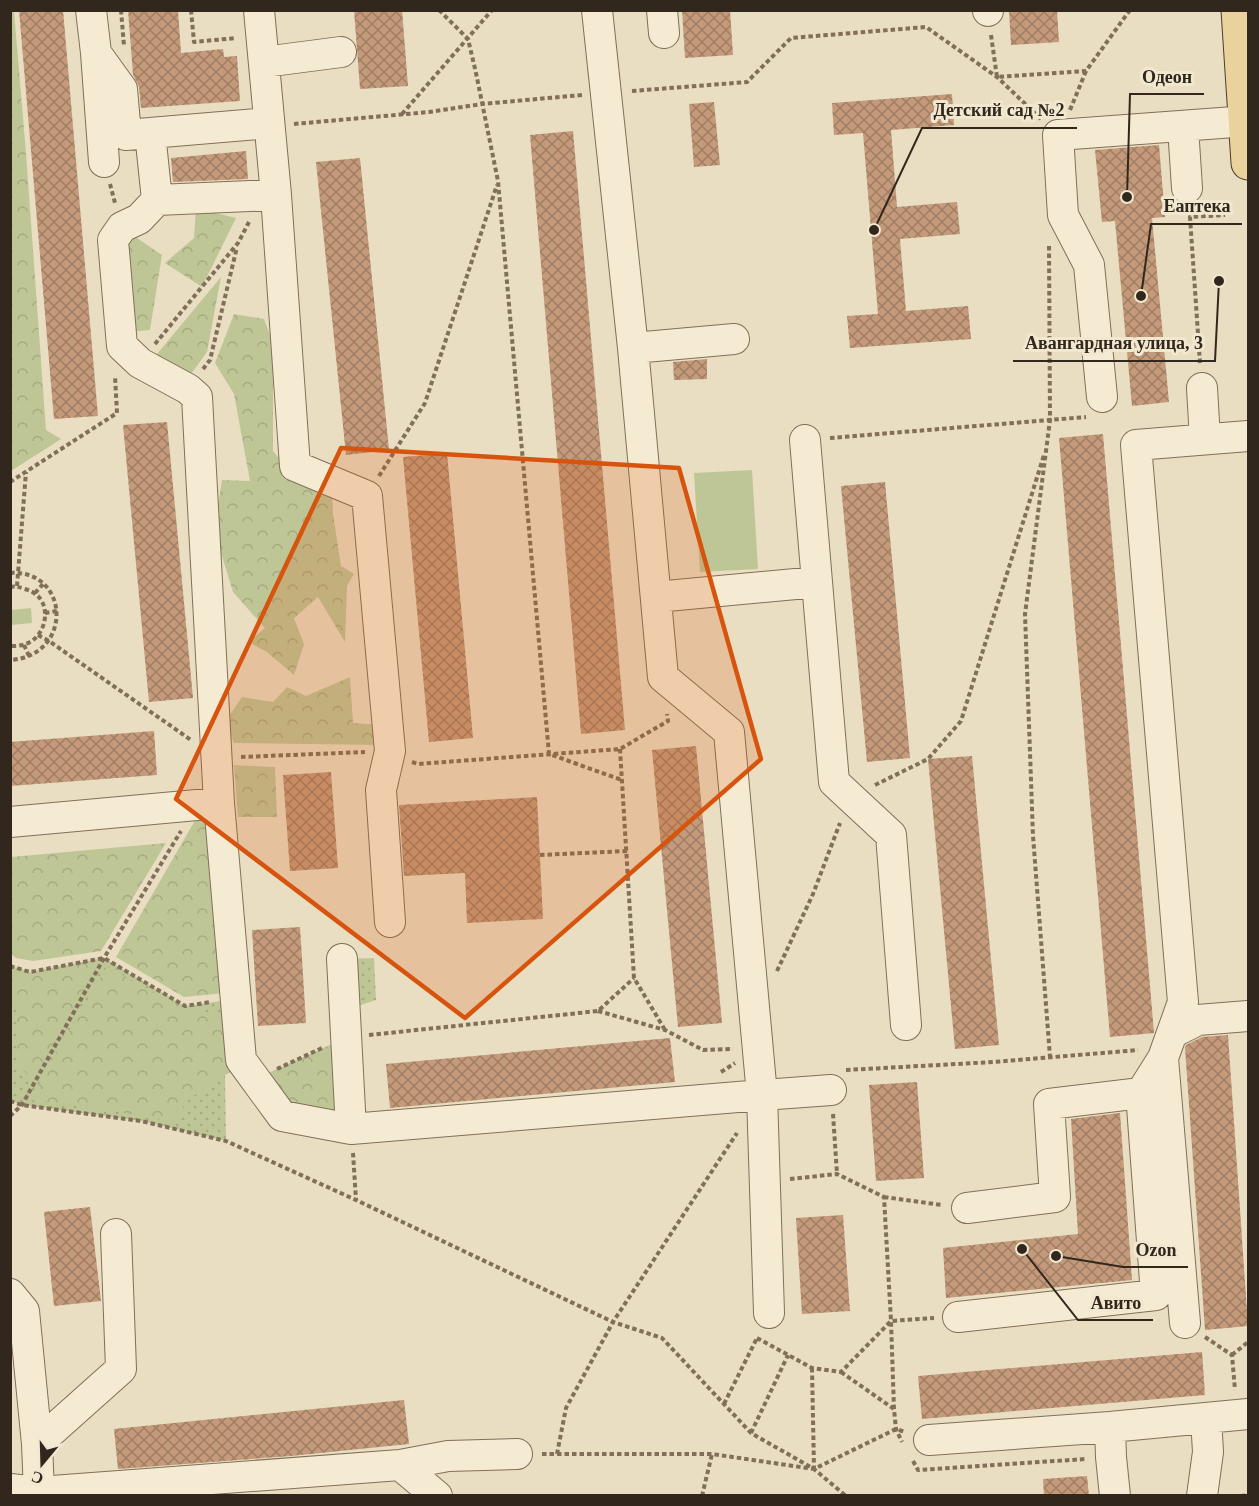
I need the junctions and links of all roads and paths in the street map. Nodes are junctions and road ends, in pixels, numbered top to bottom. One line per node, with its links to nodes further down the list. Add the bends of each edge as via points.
1 (92, 10): 14 (lane)
2 (121, 10): 14 (path)
3 (191, 10): 11 (path, via 194,42)
4 (259, 10): 15 (lane)
5 (439, 10): 12 (path)
6 (492, 10): 12 (path)
7 (597, 10): 18 (lane)
8 (1130, 10): 16 (path)
9 (1238, 10): 21 (main road)
10 (988, 11): 17 (path)
11 (245, 37)
12 (468, 39): 19 (path); 20 (path)
13 (341, 52): 15 (lane)
14 (111, 55): 24 (lane, via 122,89 126,135); 26 (lane)
15 (264, 62): 22 (lane)
16 (1086, 71): 17 (path); 25 (path)
17 (997, 77): 18 (path, via 926,27 790,38 747,82); 25 (path)
18 (606, 93): 19 (path); 37 (lane)
19 (482, 104): 20 (path); 28 (path)
20 (402, 115): 22 (path)
21 (1247, 121): 23 (lane); 27 (main road)
22 (270, 124): 24 (lane); 30 (lane)
23 (1183, 127): 25 (lane); 29 (lane)
24 (150, 133): 31 (lane)
25 (1058, 135): 32 (lane)
26 (104, 162): 34 (path)
27 (1248, 163)
28 (498, 181): 47 (path, via 425,403); 67 (path)
29 (1187, 188)
30 (276, 195): 31 (lane); 47 (lane, via 295,466)
31 (157, 200): 34 (lane, via 139,219)
32 (1063, 215): 40 (lane, via 1089,265); 41 (path, via 1049,231)
33 (1225, 215): 38 (path, via 1190,217)
34 (122, 227): 39 (lane, via 113,240 122,345 140,363)
35 (238, 243): 39 (path, via 210,360)
36 (734, 339): 37 (lane)
37 (633, 348): 55 (lane)
38 (1202, 388): 44 (lane)
39 (188, 389): 68 (lane, via 197,397)
40 (1101, 397)
41 (1050, 420): 43 (path); 45 (path)
42 (1248, 436): 44 (lane)
43 (805, 440): 50 (lane)
44 (1205, 440): 87 (lane, via 1136,445 1183,1002)
45 (1047, 445): 70 (path, via 961,721 928,759); 89 (path, via 1025,614 1033,836)
46 (26, 472): 49 (path)
47 (366, 496): 66 (lane)
48 (10, 573): 49 (path)
49 (18, 573): 51 (path); 52 (path)
50 (817, 582): 55 (lane); 70 (lane, via 834,782)
51 (44, 583): 54 (path); 56 (path)
52 (17, 586): 53 (path); 54 (path)
53 (10, 587)
54 (34, 593): 57 (path)
55 (656, 597): 64 (lane)
56 (57, 611): 57 (path); 59 (path)
57 (45, 613): 58 (path)
58 (38, 635): 59 (path); 60 (path)
59 (49, 641): 62 (path); 68 (path)
60 (24, 645): 61 (path); 62 (path)
61 (10, 646)
62 (29, 656): 63 (path)
63 (10, 660)
64 (663, 677): 65 (path, via 668,721); 88 (lane, via 729,732)
65 (620, 749): 67 (path); 69 (path)
66 (390, 751): 67 (path, via 418,764); 68 (path); 75 (lane, via 381,790)
67 (549, 754): 69 (path)
68 (217, 758): 71 (lane)
69 (622, 780): 73 (path)
70 (850, 797): 80 (path, via 813,894); 84 (lane, via 891,835)
71 (208, 804): 72 (lane); 76 (path); 81 (lane)
72 (10, 822)
73 (627, 851): 74 (path); 79 (path)
74 (540, 855)
75 (390, 922)
76 (104, 958): 78 (path, via 30,972); 81 (path, via 185,1006); 95 (path)
77 (342, 959): 86 (lane)
78 (10, 966)
79 (634, 978): 82 (path); 85 (path)
80 (773, 980)
81 (236, 999): 90 (lane, via 241,1060)
82 (598, 1011): 85 (path); 86 (path)
83 (1248, 1016): 87 (lane, via 1197,1020)
84 (906, 1025)
85 (665, 1030): 88 (path, via 703,1050)
86 (347, 1037): 90 (path); 97 (lane)
87 (1167, 1045): 89 (path); 92 (lane); 108 (lane)
88 (758, 1048): 93 (lane)
89 (1050, 1057): 91 (path, via 845,1070)
90 (255, 1079): 97 (lane, via 282,1116)
91 (831, 1090): 93 (lane); 98 (path)
92 (1141, 1093): 102 (lane, via 1049,1104 1055,1197); 105 (lane, via 1156,1295)
93 (762, 1095): 97 (lane); 99 (lane); 107 (path)
94 (10, 1101): 95 (path)
95 (22, 1105): 96 (path); 101 (path, via 141,1121 226,1141)
96 (10, 1116)
97 (351, 1130): 101 (path)
98 (837, 1174): 99 (path); 100 (path)
99 (765, 1182): 109 (lane)
100 (884, 1197): 102 (path); 106 (path)
101 (356, 1200): 107 (path)
102 (967, 1208)
103 (116, 1234): 122 (lane, via 121,1369)
104 (10, 1294): 122 (lane, via 24,1311)
105 (958, 1317): 106 (path)
106 (891, 1321): 114 (path)
107 (613, 1322): 115 (path, via 662,1338); 124 (path, via 566,1408)
108 (1185, 1323): 112 (path)
109 (763, 1326): 111 (path); 115 (path)
110 (1248, 1342): 112 (path)
111 (788, 1355): 113 (path); 120 (path)
112 (1232, 1355): 117 (path)
113 (812, 1368): 114 (path); 127 (path)
114 (841, 1372): 116 (path)
115 (724, 1404): 120 (path)
116 (894, 1409)
117 (1243, 1415): 118 (lane)
118 (1206, 1418): 119 (lane); 134 (lane, via 1208,1452)
119 (1110, 1427): 121 (lane); 133 (lane)
120 (751, 1433): 127 (path)
121 (929, 1440): 127 (path, via 896,1430)
122 (37, 1444): 128 (lane)
123 (517, 1454): 124 (path); 126 (lane, via 448,1456)
124 (557, 1454): 125 (path)
125 (712, 1454): 127 (path); 131 (path)
126 (400, 1465): 128 (lane); 130 (lane)
127 (814, 1469): 132 (path)
128 (29, 1492)
129 (1248, 1495): 135 (path)
130 (437, 1496)
131 (702, 1496)
132 (846, 1496)
133 (1115, 1496)
134 (1202, 1496)
135 (1241, 1496)

